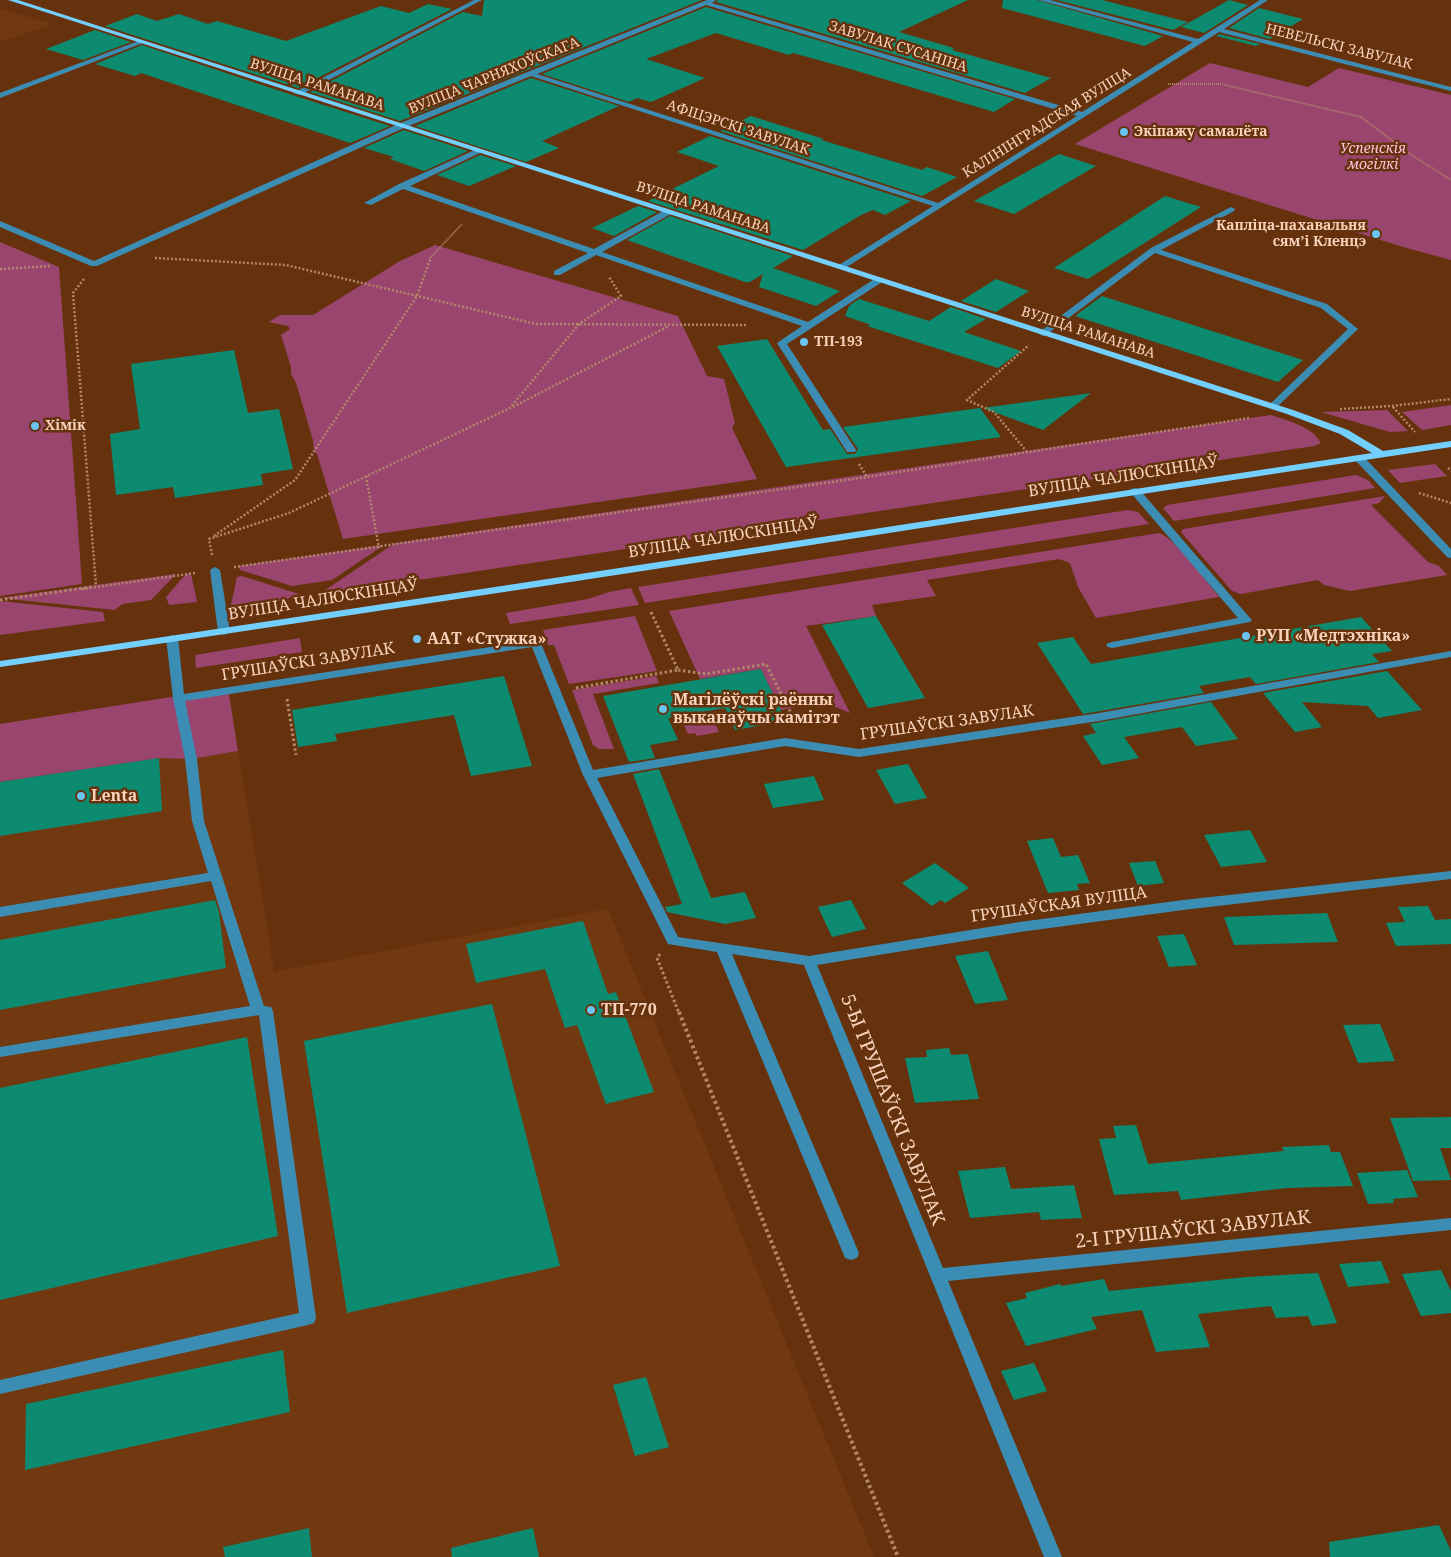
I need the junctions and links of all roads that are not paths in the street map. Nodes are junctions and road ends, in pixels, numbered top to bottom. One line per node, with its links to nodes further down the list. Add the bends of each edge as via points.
1 (11, 0): 7 (main road, ВУЛІЦА РАМАНАВА)
2 (479, 0): 11 (street)
3 (1042, 0): 8 (street)
4 (1265, 0): 6 (street, КАЛІНІНГРАДСКАЯ ВУЛІЦА)
5 (709, 2): 9 (street, ВУЛІЦА ЧАРНЯХОЎСКАГА); 13 (street, ЗАВУЛАК СУСАНІНА)
6 (1220, 30): 8 (street, КАЛІНІНГРАДСКАЯ ВУЛІЦА); 10 (street, НЕВЕЛЬСКІ ЗАВУЛАК)
7 (141, 42): 11 (main road, ВУЛІЦА РАМАНАВА); 12 (street)
8 (1200, 42): 13 (street, КАЛІНІНГРАДСКАЯ ВУЛІЦА)
9 (531, 74): 14 (street, ВУЛІЦА ЧАРНЯХОЎСКАГА); 18 (street, АФІЦЭРСКІ ЗАВУЛАК)
10 (1451, 89)
11 (297, 93): 14 (main road, ВУЛІЦА РАМАНАВА)
12 (0, 96)
13 (1084, 115): 18 (street, КАЛІНІНГРАДСКАЯ ВУЛІЦА)
14 (401, 126): 15 (main road, ВУЛІЦА РАМАНАВА); 21 (street, ВУЛІЦА ЧАРНЯХОЎСКАГА, via 94,264)
15 (477, 151): 16 (street); 20 (main road, ВУЛІЦА РАМАНАВА)
16 (402, 186): 17 (street); 23 (street)
17 (368, 203)
18 (937, 205): 24 (street, КАЛІНІНГРАДСКАЯ ВУЛІЦА)
19 (1231, 208): 22 (street)
20 (668, 212): 23 (street); 24 (main road, ВУЛІЦА РАМАНАВА)
21 (0, 224)
22 (1154, 250): 28 (street); 29 (street, via 1324,306 1353,330)
23 (594, 253): 25 (street); 27 (street)
24 (842, 267): 26 (main road, ВУЛІЦА РАМАНАВА)
25 (557, 273)
26 (879, 280): 27 (street); 28 (main road, ВУЛІЦА РАМАНАВА)
27 (807, 325): 31 (street, via 782,343)
28 (1042, 333): 29 (main road, ВУЛІЦА РАМАНАВА)
29 (1272, 406): 32 (main road, ВУЛІЦА РАМАНАВА, via 1344,432)
30 (1451, 444): 32 (main road, ВУЛІЦА ЧАЛЮСКІНЦАЎ)
31 (851, 450)
32 (1381, 454): 33 (main road, ВУЛІЦА ЧАЛЮСКІНЦАЎ)
33 (1359, 458): 34 (main road, ВУЛІЦА ЧАЛЮСКІНЦАЎ); 35 (street)
34 (1135, 491): 37 (main road, ВУЛІЦА ЧАЛЮСКІНЦАЎ); 39 (street, via 1246,620)
35 (1451, 555)
36 (215, 570): 37 (street)
37 (224, 632): 38 (main road, ВУЛІЦА ЧАЛЮСКІНЦАЎ)
38 (172, 638): 41 (main road, ВУЛІЦА ЧАЛЮСКІНЦАЎ); 42 (street)
39 (1112, 645)
40 (1451, 654): 43 (street, ГРУШАЎСКІ ЗАВУЛАК, via 1099,717 859,754 785,742)
41 (0, 664)
42 (179, 698): 43 (street, ГРУШАЎСКІ ЗАВУЛАК, via 536,643); 45 (street, via 191,759 198,822)
43 (589, 775): 47 (street, ГРУШАЎСКАЯ ВУЛІЦА, via 673,941)
44 (1451, 875): 48 (street, ГРУШАЎСКАЯ ВУЛІЦА, via 1164,907)
45 (216, 876): 46 (street); 49 (street)
46 (0, 912)
47 (722, 948): 48 (street, ГРУШАЎСКАЯ ВУЛІЦА); 52 (street)
48 (809, 961): 53 (street, 5-Ы ГРУШАЎСКІ ЗАВУЛАК)
49 (258, 1010): 50 (street); 54 (street, via 266,1011 308,1318)
50 (0, 1052)
51 (1451, 1224): 53 (street, 2-І ГРУШАЎСКІ ЗАВУЛАК)
52 (851, 1253)
53 (938, 1275): 55 (street, 5-Ы ГРУШАЎСКІ ЗАВУЛАК)
54 (0, 1386)
55 (1053, 1557)

